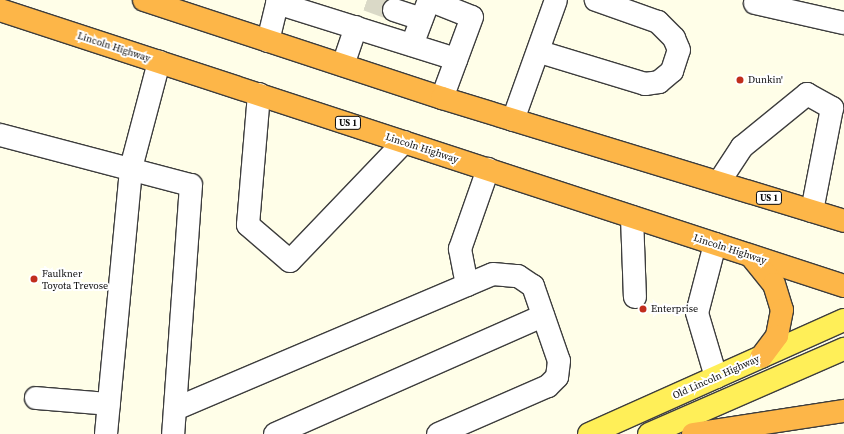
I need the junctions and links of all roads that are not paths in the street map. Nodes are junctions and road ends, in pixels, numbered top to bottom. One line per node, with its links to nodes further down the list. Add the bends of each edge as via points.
1 (144, 0): 12 (highway, US 1)
2 (556, 0): 14 (lane)
3 (596, 0): 14 (lane, via 658,22 674,38 679,50 672,71 659,82 645,84)
4 (277, 2): 7 (lane); 12 (lane)
5 (755, 3): 10 (lane)
6 (427, 6): 9 (lane); 13 (lane); 15 (lane, via 472,17)
7 (323, 8): 11 (lane)
8 (0, 10): 16 (highway, Lincoln Highway / US 1)
9 (394, 10)
10 (844, 23)
11 (356, 27): 13 (lane); 17 (lane)
12 (268, 40): 17 (highway, US 1)
13 (412, 45): 15 (lane)
14 (540, 52): 20 (lane)
15 (456, 59): 19 (lane)
16 (159, 62): 18 (highway, Lincoln Highway / US 1); 23 (lane)
17 (343, 65): 19 (highway, US 1)
18 (259, 94): 22 (highway, Lincoln Highway / US 1); 22 (lane, via 248,225 290,261)
19 (442, 98): 20 (highway, US 1)
20 (513, 120): 25 (highway, US 1)
21 (0, 135): 23 (lane)
22 (404, 142): 24 (highway, Lincoln Highway / US 1)
23 (131, 168): 40 (lane); 41 (lane, via 192,185)
24 (488, 169): 27 (highway, Lincoln Highway / US 1); 31 (lane, via 460,249)
25 (719, 182): 26 (highway, US 1); 26 (lane, via 742,147 807,94 832,108)
26 (812, 211): 28 (highway, US 1)
27 (632, 217): 29 (highway, Lincoln Highway / US 1); 33 (lane)
28 (844, 220)
29 (715, 244): 30 (highway, Lincoln Highway / US 1); 38 (lane, via 697,313)
30 (750, 255): 32 (highway, Lincoln Highway / US 1); 37 (highway, via 774,284 782,310 777,336)
31 (467, 285): 34 (lane, via 493,274 518,276 533,286); 41 (lane)
32 (844, 286)
33 (635, 297)
34 (543, 316): 45 (lane); 46 (lane, via 559,361 557,377 548,386)
35 (844, 320): 37 (main road, Old Lincoln Highway)
36 (844, 349): 48 (main road)
37 (761, 357): 38 (main road, Old Lincoln Highway)
38 (716, 377): 47 (main road, Old Lincoln Highway)
39 (36, 398): 40 (lane)
40 (109, 404): 43 (lane)
41 (175, 409): 44 (lane)
42 (844, 411): 49 (highway)
43 (106, 434)
44 (173, 434)
45 (275, 434)
46 (438, 434)
47 (589, 434)
48 (650, 434)
49 (692, 434)

